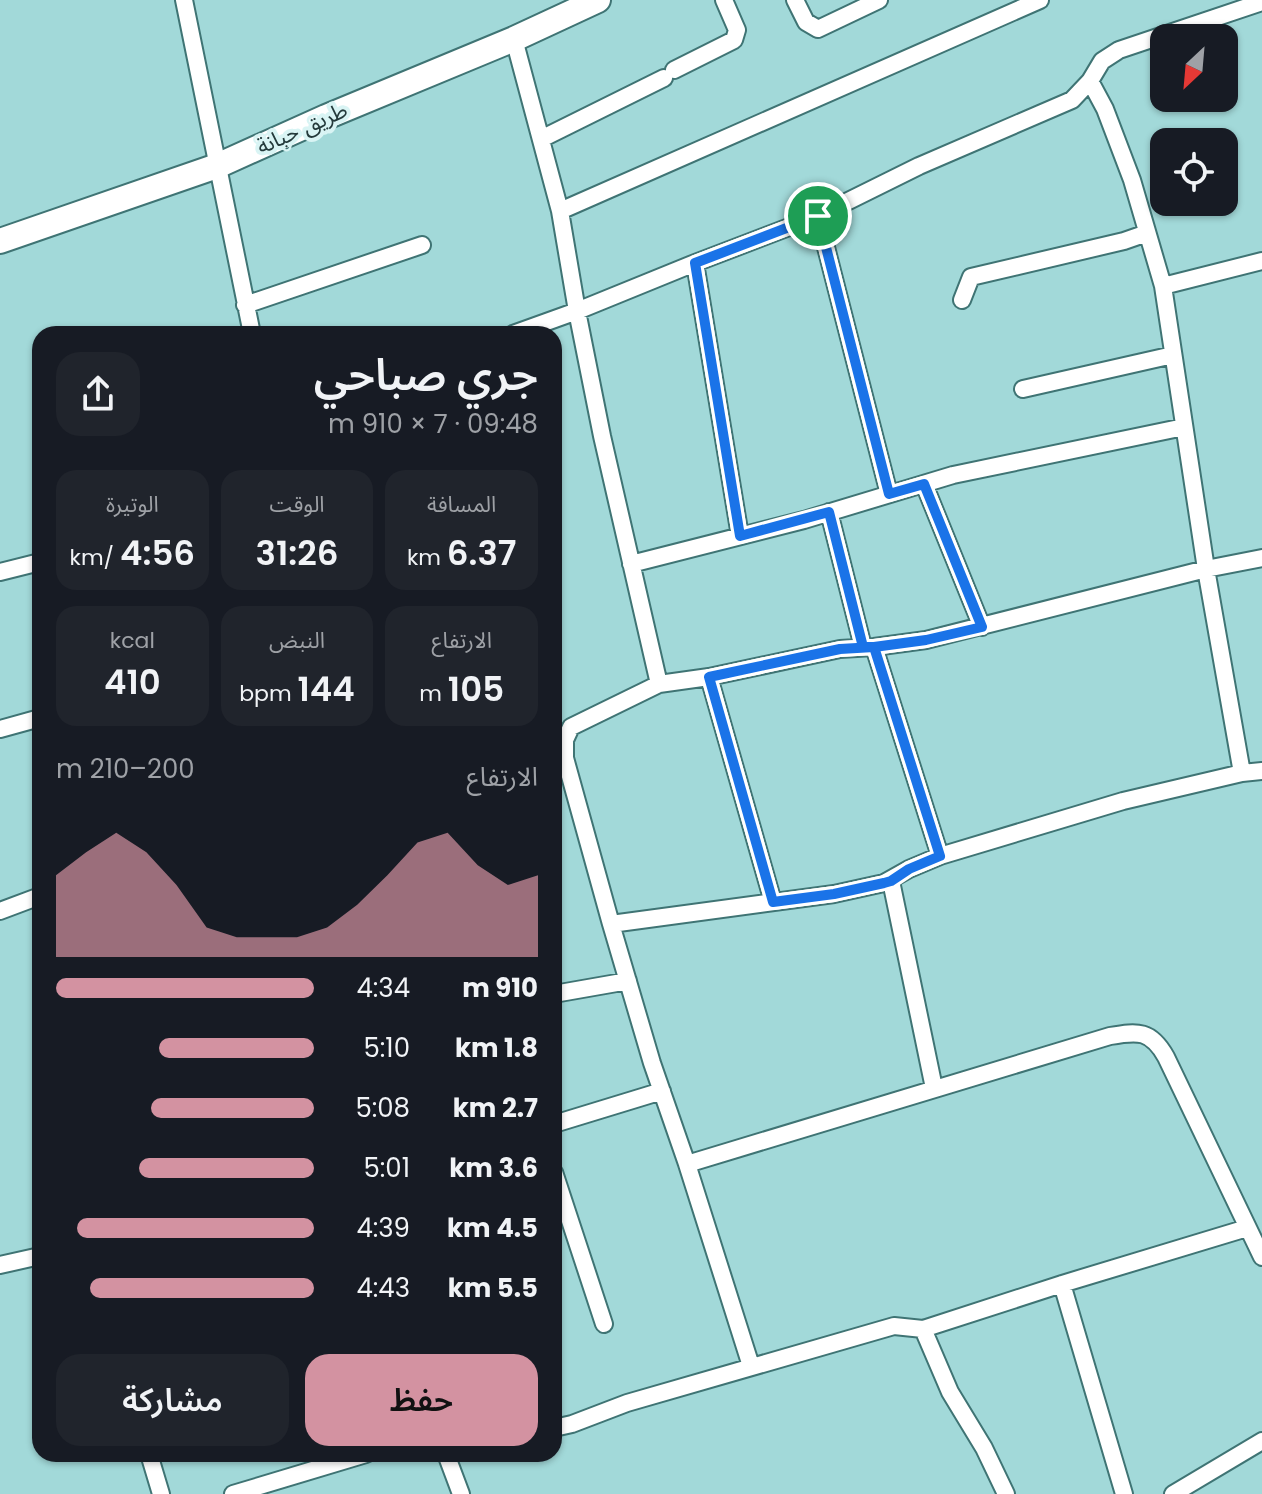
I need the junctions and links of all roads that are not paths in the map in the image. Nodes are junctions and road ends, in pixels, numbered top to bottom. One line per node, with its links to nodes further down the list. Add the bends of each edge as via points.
1 (184, 0): 11 (street)
2 (598, 0): 8 (street, طريق حبانة)
3 (724, 0): 10 (street, via 737,30 734,40)
4 (795, 0): 5 (street, via 806,22 818,29)
5 (879, 0)
6 (1040, 0): 12 (street)
7 (1262, 2): 9 (street, via 1119,50 1102,61)
8 (514, 39): 10 (street); 11 (street, طريق حبانة)
9 (1090, 81): 13 (street, via 1072,100); 14 (street, via 1127,166)
10 (541, 139): 12 (street)
11 (217, 166): 15 (street, طريق حبانة); 21 (street)
12 (560, 211): 22 (street)
13 (818, 216): 18 (street); 29 (street)
14 (1147, 233): 19 (street); 20 (street, via 971,277)
15 (0, 241)
16 (422, 245): 21 (street)
17 (1262, 261): 19 (street)
18 (695, 263): 22 (street); 31 (street)
19 (1163, 286): 25 (street)
20 (962, 300)
21 (245, 305): 23 (street)
22 (577, 311): 24 (street); 34 (street)
23 (250, 326)
24 (535, 326)
25 (1173, 355): 26 (street); 27 (street)
26 (1023, 389)
27 (1184, 427): 28 (street); 35 (street)
28 (924, 484): 29 (street); 37 (street)
29 (889, 494): 30 (street)
30 (829, 512): 31 (street); 38 (street)
31 (740, 536): 34 (street)
32 (1262, 558): 35 (street)
33 (32, 564): 36 (street)
34 (631, 564): 40 (street)
35 (1206, 569): 37 (street); 46 (street)
36 (0, 572)
37 (982, 627): 38 (street)
38 (869, 647): 39 (street); 47 (street)
39 (709, 677): 40 (street); 50 (street)
40 (659, 684): 43 (street, via 571,727)
41 (32, 720): 42 (street)
42 (0, 729)
43 (562, 738)
44 (562, 750): 52 (street)
45 (1262, 771): 46 (street)
46 (1242, 773): 47 (street, via 1123,801)
47 (940, 856): 48 (street)
48 (891, 881): 50 (street); 55 (street)
49 (32, 899): 51 (street)
50 (773, 902): 52 (street)
51 (0, 911)
52 (611, 924): 53 (street)
53 (628, 981): 54 (street); 56 (street)
54 (562, 993)
55 (934, 1088): 58 (street); 60 (street, via 1110,1036 1146,1034 1166,1057)
56 (662, 1091): 57 (street); 58 (street)
57 (562, 1122)
58 (687, 1164): 67 (street)
59 (562, 1196): 65 (street)
60 (1247, 1228): 61 (street); 64 (street)
61 (1262, 1257)
62 (32, 1258): 63 (street)
63 (0, 1265)
64 (1062, 1284): 66 (street); 77 (street)
65 (604, 1324)
66 (923, 1329): 67 (street, via 894,1326); 76 (street, via 950,1392)
67 (751, 1366): 68 (street)
68 (562, 1426)
69 (1262, 1441): 78 (street)
70 (151, 1462): 73 (street)
71 (339, 1462): 74 (street)
72 (449, 1462): 75 (street)
73 (161, 1494)
74 (233, 1494)
75 (461, 1494)
76 (1006, 1494)
77 (1124, 1494)
78 (1173, 1494)

